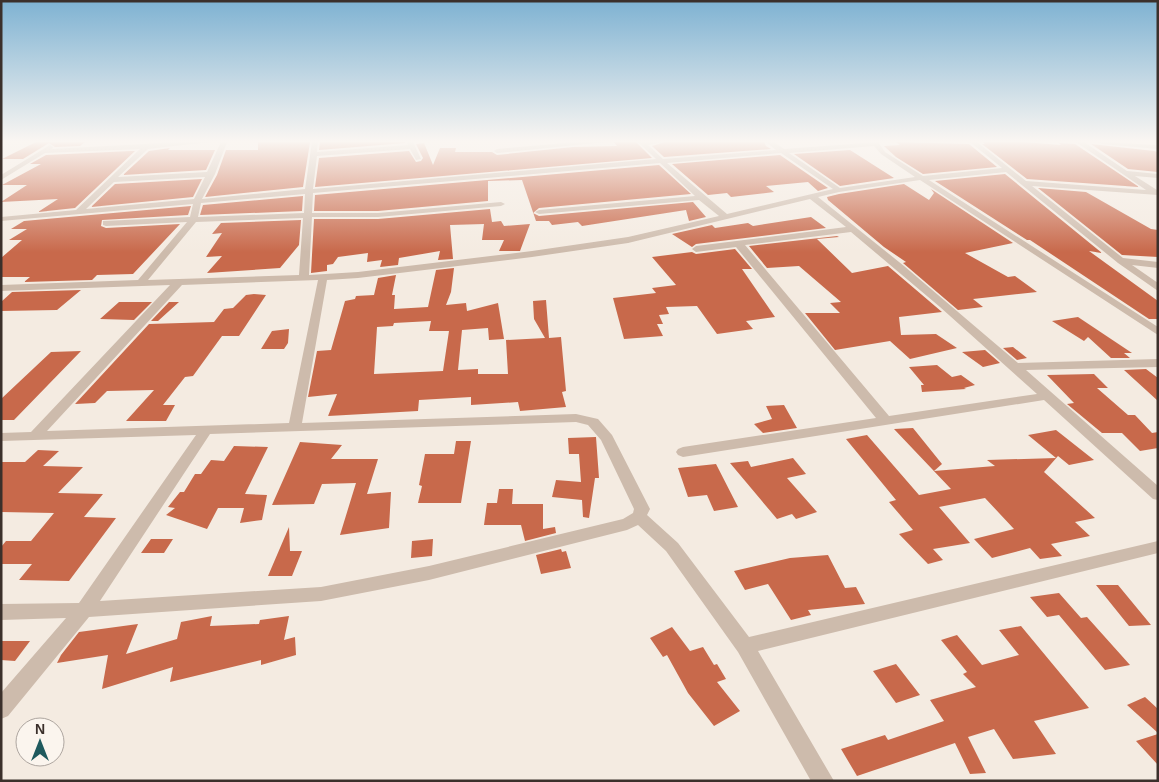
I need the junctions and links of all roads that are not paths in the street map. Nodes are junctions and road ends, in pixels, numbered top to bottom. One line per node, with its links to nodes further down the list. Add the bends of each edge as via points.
1 (135, 178): 11 (street)
2 (209, 178): 18 (street)
3 (311, 178): 13 (street)
4 (446, 178): 13 (street)
5 (680, 178): 17 (street)
6 (822, 178): 14 (street)
7 (919, 178): 14 (street)
8 (922, 178): 42 (street)
9 (1018, 178): 12 (street)
10 (1133, 178): 15 (street)
11 (110, 180): 21 (street)
12 (1025, 184): 15 (street); 32 (street)
13 (309, 190): 18 (street); 24 (street)
14 (839, 190): 16 (street)
15 (1156, 194)
16 (812, 196): 20 (street); 23 (street)
17 (701, 198): 22 (street); 25 (street)
18 (197, 201): 21 (street); 27 (street)
19 (501, 204): 24 (street, via 378,215)
20 (777, 204): 23 (street); 25 (street)
21 (79, 211): 26 (street)
22 (539, 212)
23 (832, 212): 29 (street)
24 (307, 215): 27 (street); 35 (street)
25 (725, 217): 34 (street, via 628,240 555,251 358,275)
26 (1, 219)
27 (194, 219): 28 (street); 37 (street)
28 (106, 223)
29 (854, 229): 30 (street); 44 (street)
30 (739, 244): 31 (street); 46 (street)
31 (696, 249)
32 (1121, 261): 33 (street); 40 (street)
33 (1158, 265)
34 (323, 276): 35 (street); 47 (street)
35 (304, 277): 36 (street)
36 (178, 283): 37 (street); 49 (street)
37 (140, 284): 39 (street)
38 (1, 288): 39 (street)
39 (14, 288): 41 (street)
40 (1158, 288)
41 (1, 298)
42 (1158, 332)
43 (1158, 363): 44 (street)
44 (1013, 367): 45 (street)
45 (1046, 396): 46 (street); 52 (street)
46 (886, 421): 51 (street)
47 (295, 427): 48 (street); 53 (street, via 576,418 593,422 607,438 642,509)
48 (206, 430): 49 (street); 55 (street)
49 (35, 436): 50 (street)
50 (1, 437)
51 (683, 452)
52 (1158, 495)
53 (639, 517): 55 (street, via 627,524 429,573 321,594); 57 (street, via 672,547)
54 (1158, 547): 57 (street)
55 (84, 610): 56 (street); 58 (street)
56 (1, 612)
57 (744, 646): 59 (street)
58 (1, 709)
59 (823, 781)

